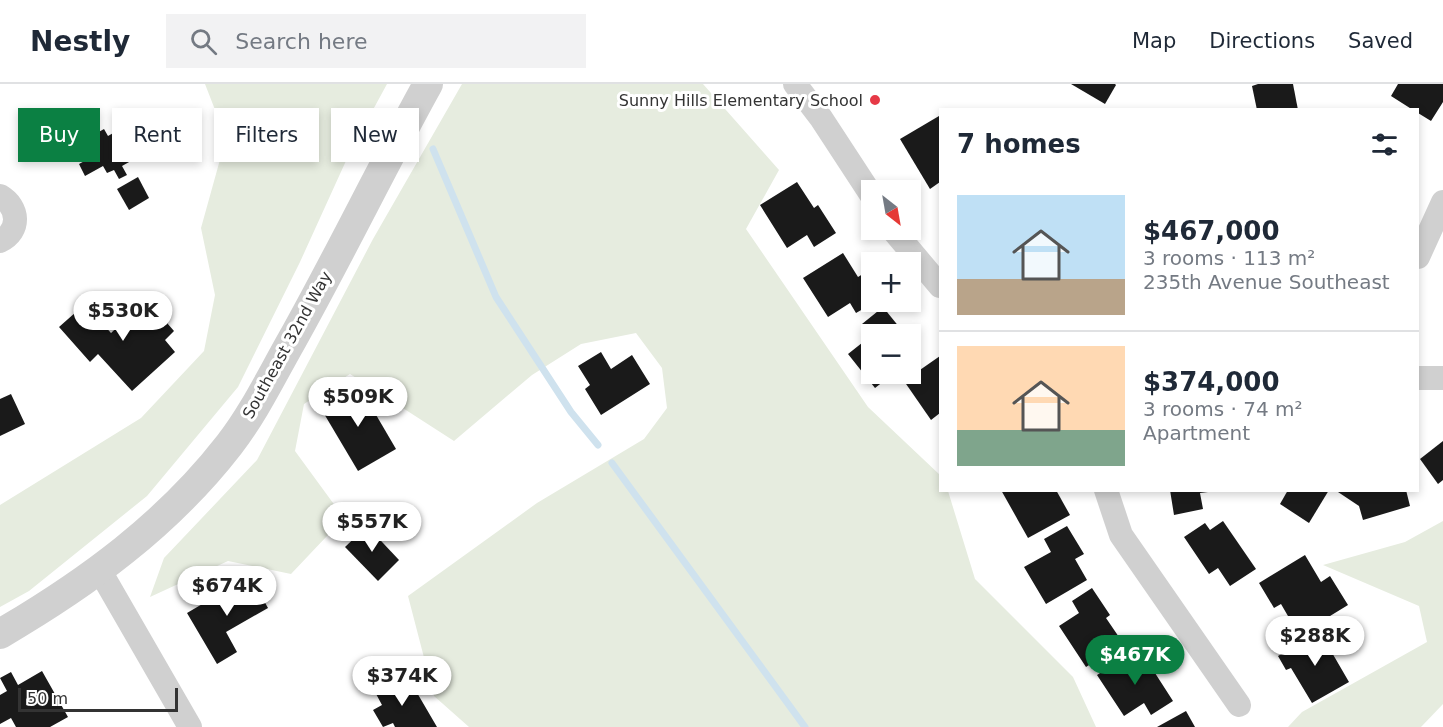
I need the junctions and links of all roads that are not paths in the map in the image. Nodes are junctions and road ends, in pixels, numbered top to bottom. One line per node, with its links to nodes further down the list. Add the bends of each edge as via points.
1 (428, 84): 13 (street, Southeast 32nd Way, via 302,322 230,444 195,486)
2 (795, 84): 3 (street)
3 (862, 180)
4 (0, 196): 7 (street, via 8,201 16,216 12,232)
5 (1443, 202): 8 (street)
6 (901, 240): 9 (street)
7 (0, 241)
8 (1419, 255)
9 (939, 285)
10 (1419, 378): 11 (street)
11 (1443, 378)
12 (1106, 492): 15 (street, via 1127,544)
13 (100, 571): 14 (street, Southeast 32nd Way); 16 (street)
14 (0, 634)
15 (1239, 705)
16 (190, 727)

